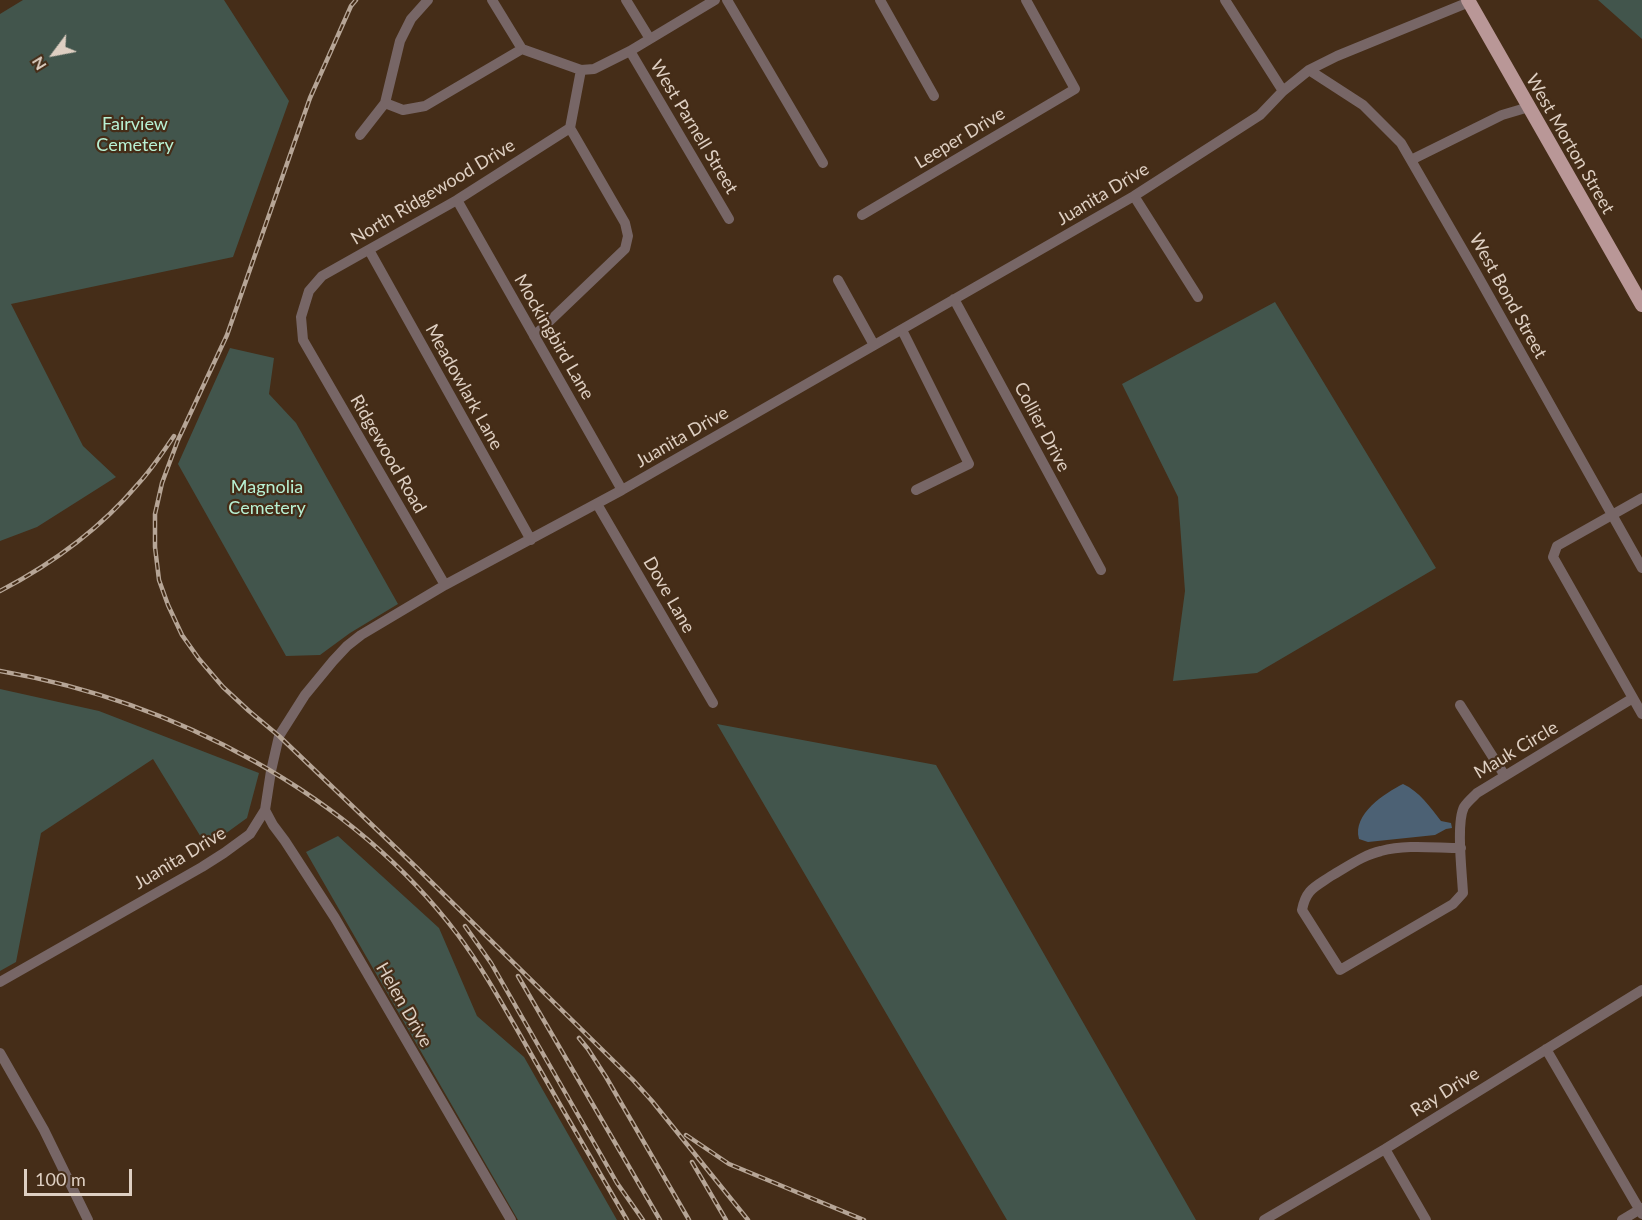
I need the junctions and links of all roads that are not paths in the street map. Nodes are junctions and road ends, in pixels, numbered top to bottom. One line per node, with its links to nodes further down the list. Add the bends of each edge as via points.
1 (428, 0): 17 (street, via 411,19 400,40)
2 (492, 0): 11 (street)
3 (626, 0): 10 (street, West Parnell Street)
4 (715, 0): 10 (street)
5 (727, 0): 22 (street)
6 (880, 0): 16 (street)
7 (1026, 0): 25 (street, Leeper Drive, via 1075,89)
8 (1225, 0): 15 (street)
9 (1468, 1): 14 (street, Juanita Drive); 18 (main road, West Morton Street)
10 (650, 39): 12 (street)
11 (522, 49): 13 (street); 17 (street, via 425,106 403,110)
12 (630, 51): 13 (street, via 594,69); 26 (street, West Parnell Street)
13 (581, 70): 19 (street)
14 (1309, 70): 15 (street, Juanita Drive); 21 (street, West Bond Street, via 1363,105 1401,143)
15 (1283, 91): 23 (street, Juanita Drive, via 1260,115)
16 (934, 96)
17 (385, 103): 20 (street)
18 (1529, 107): 21 (street, via 1502,115); 31 (main road, West Morton Street)
19 (570, 128): 24 (street, North Ridgewood Drive); 33 (street, via 625,224 628,236 625,249)
20 (360, 135)
21 (1411, 160): 40 (street, West Bond Street)
22 (823, 163)
23 (1134, 196): 29 (street); 30 (street, Juanita Drive)
24 (457, 200): 27 (street, North Ridgewood Drive); 33 (street, Mockingbird Lane)
25 (862, 215)
26 (729, 219)
27 (369, 250): 34 (street, North Ridgewood Drive, via 322,276 309,291 301,317); 41 (street, Meadowlark Lane)
28 (838, 280): 35 (street)
29 (1198, 297)
30 (954, 300): 32 (street, Juanita Drive); 43 (street, Collier Drive)
31 (1642, 305)
32 (902, 330): 35 (street, Juanita Drive); 37 (street, via 969,464)
33 (534, 336): 36 (street, Mockingbird Lane)
34 (303, 340): 44 (street, Ridgewood Road)
35 (874, 345): 36 (street, Juanita Drive)
36 (622, 490): 39 (street, Juanita Drive)
37 (916, 490)
38 (1642, 498): 40 (street)
39 (597, 504): 41 (street, Juanita Drive); 46 (street, Dove Lane)
40 (1612, 515): 42 (street, West Bond Street); 45 (street, via 1557,546 1553,557)
41 (531, 540): 44 (street, Juanita Drive)
42 (1642, 568)
43 (1101, 570)
44 (445, 585): 50 (street, Juanita Drive, via 361,635 305,695 279,736)
45 (1633, 698): 48 (street); 49 (street, Mauk Circle)
46 (713, 703)
47 (1460, 705): 49 (street)
48 (1642, 712)
49 (1505, 776): 51 (street, Mauk Circle, via 1477,793 1465,806 1460,820)
50 (265, 810): 52 (street, Juanita Drive, via 250,834 224,853); 59 (street, Helen Drive, via 335,918)
51 (1461, 848): 51 (street, Mauk Circle, via 1380,851 1357,860 1309,890 1302,910 1340,970 1453,904 1463,893)
52 (0, 982)
53 (1642, 990): 54 (street, Ray Drive)
54 (1546, 1050): 56 (street, Ray Drive); 57 (street)
55 (0, 1053): 58 (street, via 44,1130)
56 (1385, 1149): 60 (street, Ray Drive); 61 (street)
57 (1641, 1211): 62 (street)
58 (88, 1220)
59 (511, 1220)
60 (1264, 1220)
61 (1426, 1220)
62 (1622, 1220)

